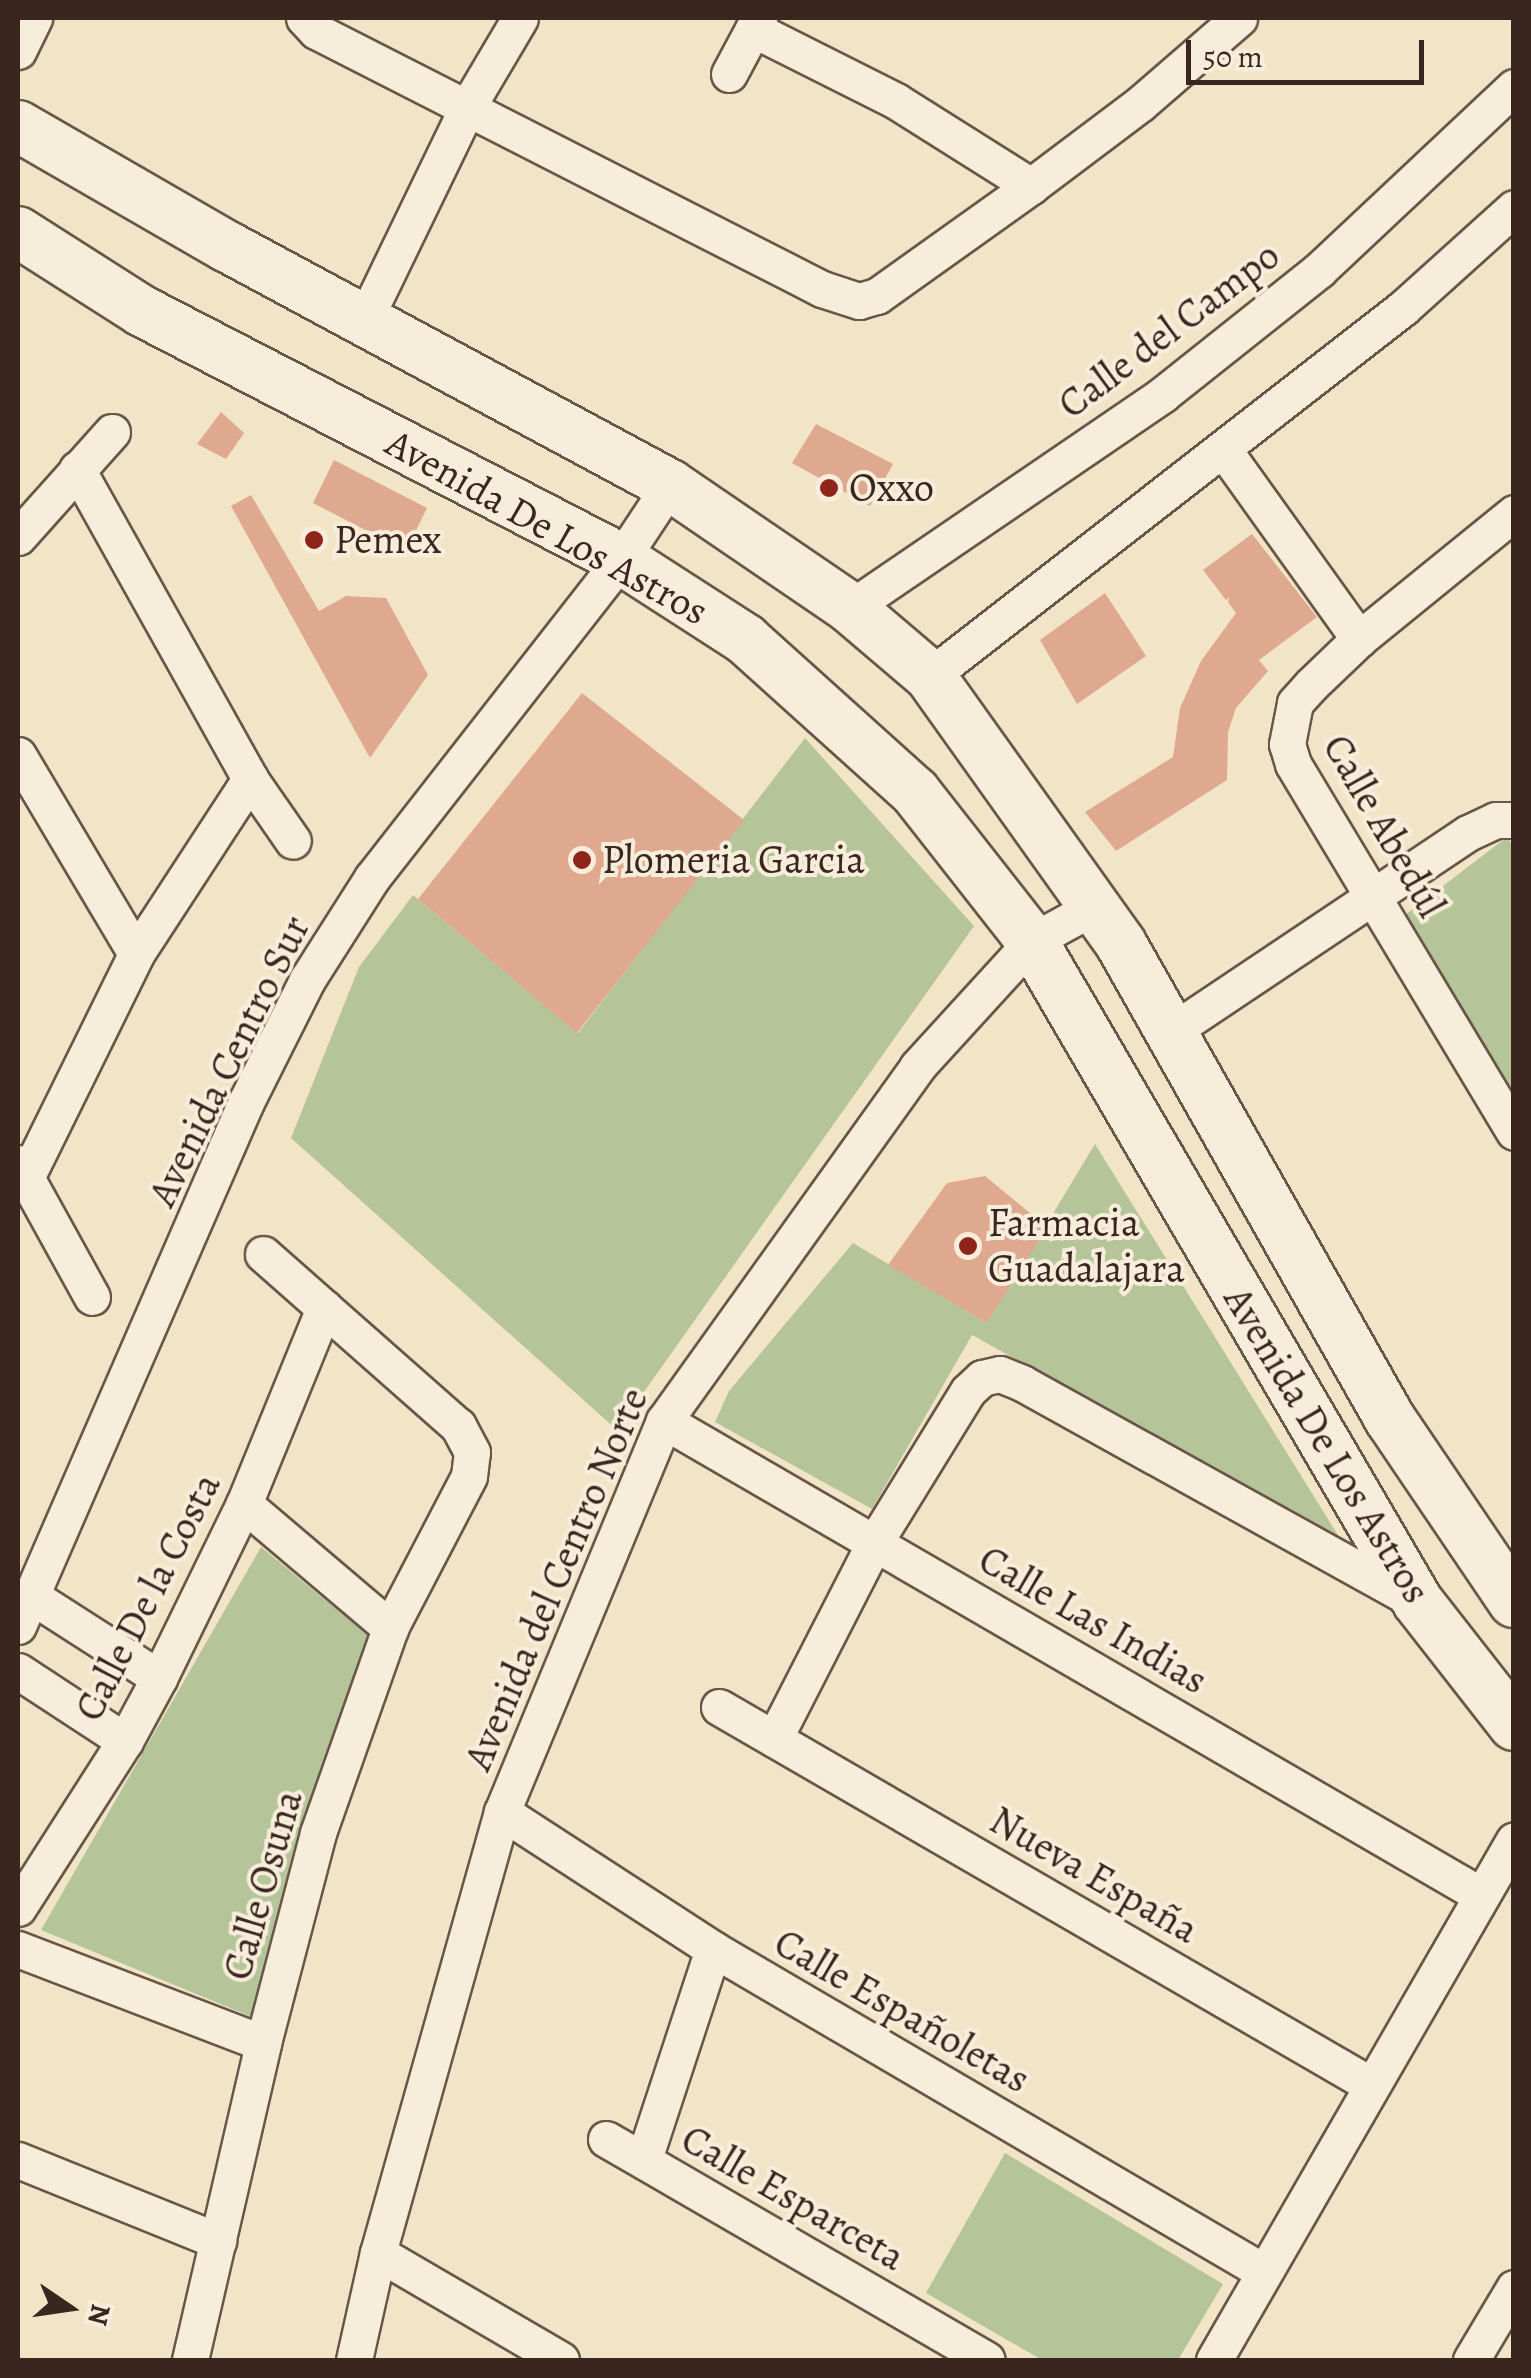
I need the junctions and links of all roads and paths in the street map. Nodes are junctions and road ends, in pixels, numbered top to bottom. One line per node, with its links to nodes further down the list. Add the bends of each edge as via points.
1 (34, 18): 6 (street)
2 (304, 18): 9 (street, via 316,31)
3 (520, 18): 9 (street)
4 (1238, 18): 11 (street)
5 (756, 23): 7 (street); 11 (street)
6 (18, 50)
7 (729, 74)
8 (1514, 87): 22 (street, Calle del Campo, via 1320,270 1162,395)
9 (468, 106): 11 (street, via 860,301 877,296); 14 (street)
10 (18, 126): 14 (main road, Avenida De Los Astros)
11 (1032, 186)
12 (1512, 212): 16 (street)
13 (18, 232): 21 (main road, Avenida De Los Astros, via 142,311)
14 (365, 318): 18 (main road, Avenida De Los Astros)
15 (112, 432): 17 (street)
16 (1224, 449): 23 (street); 24 (street)
17 (76, 469): 20 (street); 26 (street)
18 (670, 486): 21 (street, Avenida Centro Sur); 22 (main road, Avenida De Los Astros)
19 (1514, 514): 23 (street, Calle Abedúl)
20 (18, 537)
21 (620, 559): 31 (main road, Avenida De Los Astros, via 745,639 915,792); 44 (street, Avenida Centro Sur, via 372,878 307,980 246,1102)
22 (850, 608): 24 (main road, Avenida De Los Astros)
23 (1359, 639): 29 (street, Calle Abedúl, via 1295,703 1287,744)
24 (930, 676): 30 (main road, Avenida De Los Astros)
25 (18, 756): 32 (street)
26 (250, 779): 28 (street); 32 (street)
27 (1514, 820): 29 (street, via 1468,832)
28 (293, 841)
29 (1375, 898): 33 (street); 34 (street, Calle Abedúl)
30 (1094, 907): 31 (street, Avenida del Centro Norte); 33 (main road, Avenida De Los Astros)
31 (1032, 941): 39 (street, Avenida del Centro Norte, via 886,1106); 42 (main road, Avenida De Los Astros)
32 (136, 954): 35 (street)
33 (1172, 1031): 43 (main road, Avenida De Los Astros, via 1390,1419)
34 (1514, 1132)
35 (22, 1170): 37 (street)
36 (263, 1254): 38 (street)
37 (92, 1297)
38 (324, 1308): 40 (street, Calle De la Costa); 45 (street, Calle Osuna, via 458,1426 472,1452 469,1476)
39 (664, 1421): 41 (street, Calle Las Indias); 52 (street, Avenida del Centro Norte)
40 (244, 1504): 45 (street); 47 (street, Calle De la Costa)
41 (876, 1542): 42 (street, via 968,1391 1000,1374); 50 (street); 54 (street, Calle Las Indias)
42 (1418, 1602): 49 (main road, Avenida De Los Astros)
43 (1514, 1602)
44 (25, 1611): 47 (street)
45 (390, 1628): 58 (street, Calle Osuna, via 318,1834)
46 (18, 1671): 51 (street)
47 (160, 1678): 51 (street, Calle De la Costa)
48 (718, 1707): 50 (street, Nueva España)
49 (1514, 1725)
50 (774, 1739): 59 (street, Nueva España)
51 (125, 1741): 55 (street, Calle De la Costa)
52 (502, 1812): 57 (street, Calle Españoletas); 64 (street, Avenida del Centro Norte)
53 (1514, 1840): 54 (street)
54 (1480, 1894): 59 (street)
55 (18, 1908)
56 (18, 1949): 58 (street)
57 (713, 1950): 61 (street, Calle Esparceta); 65 (street, Calle Españoletas)
58 (263, 2043): 63 (street, Calle Osuna)
59 (1370, 2085): 65 (street)
60 (606, 2139): 61 (street)
61 (644, 2159): 70 (street, Calle Esparceta)
62 (18, 2160): 63 (street)
63 (218, 2241): 67 (street, Calle Osuna)
64 (378, 2253): 68 (street, Avenida del Centro Norte); 69 (street)
65 (1264, 2272): 71 (street)
66 (1514, 2288): 72 (street)
67 (190, 2360)
68 (354, 2360)
69 (561, 2360)
70 (986, 2360)
71 (1214, 2360)
72 (1471, 2360)

